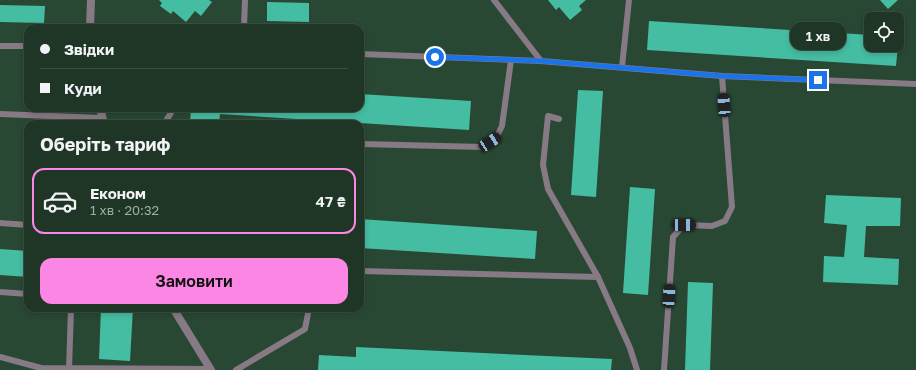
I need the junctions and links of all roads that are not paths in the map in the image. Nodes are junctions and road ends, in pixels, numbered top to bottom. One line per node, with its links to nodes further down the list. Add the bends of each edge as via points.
1 (91, 0): 5 (street)
2 (245, 0): 6 (lane)
3 (494, 0): 11 (lane)
4 (629, 0): 12 (lane)
5 (90, 24)
6 (244, 24)
7 (0, 46): 8 (lane)
8 (24, 46)
9 (364, 54): 10 (lane)
10 (511, 60): 11 (lane); 18 (lane, via 502,126 496,138 483,146)
11 (541, 61): 12 (lane)
12 (622, 68): 13 (lane)
13 (722, 76): 14 (lane); 33 (lane, via 732,207 725,221 712,226 684,225 673,237)
14 (916, 84)
15 (0, 114): 17 (lane)
16 (559, 119): 22 (lane, via 548,116 543,165 548,189)
17 (88, 120)
18 (364, 144)
19 (0, 223): 20 (lane)
20 (24, 225)
21 (364, 271): 22 (lane)
22 (598, 277): 32 (lane, via 630,348)
23 (0, 292): 24 (lane)
24 (24, 294)
25 (71, 312): 29 (lane)
26 (175, 312): 30 (street)
27 (308, 312): 31 (lane, via 305,329)
28 (0, 357): 29 (lane, via 41,368)
29 (69, 369): 30 (lane)
30 (211, 370)
31 (236, 370)
32 (637, 370)
33 (664, 370)

